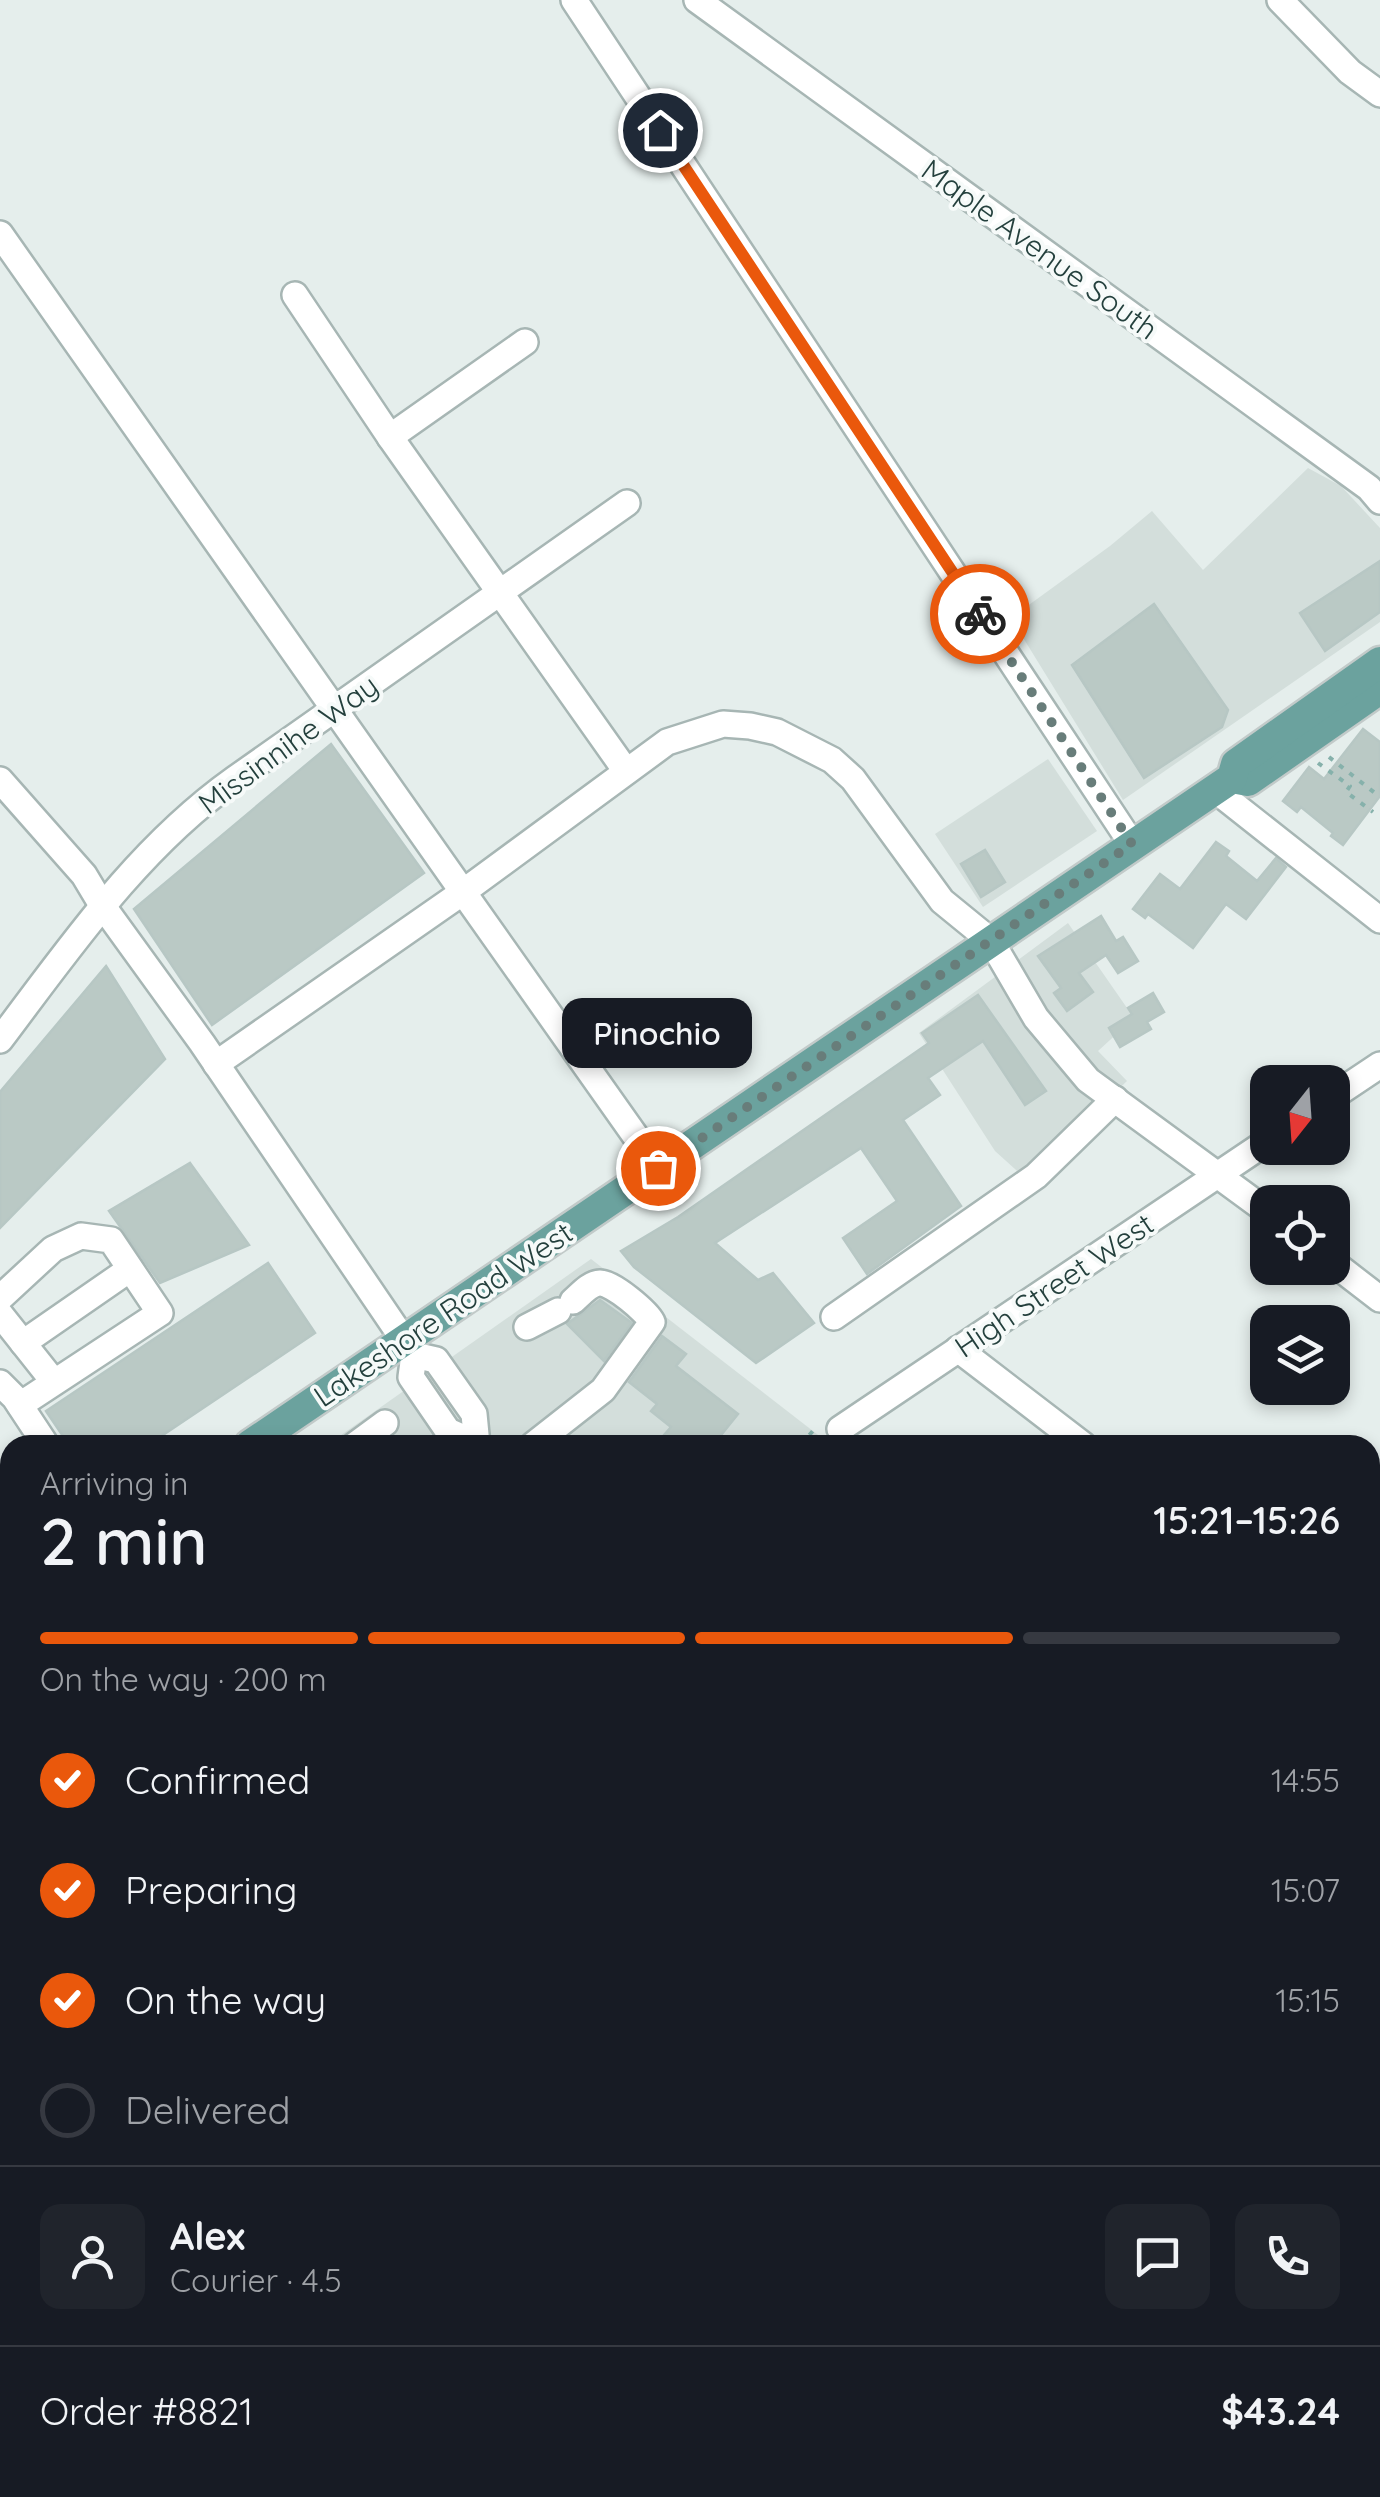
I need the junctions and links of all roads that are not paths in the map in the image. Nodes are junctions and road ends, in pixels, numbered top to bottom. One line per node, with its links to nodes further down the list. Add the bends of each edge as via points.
1 (574, 0): 18 (street)
2 (696, 0): 9 (street, Maple Avenue South)
3 (1280, 0): 4 (street)
4 (1380, 94)
5 (0, 234): 14 (street)
6 (295, 295): 8 (street)
7 (525, 342): 8 (street)
8 (390, 437): 11 (street)
9 (1380, 501)
10 (627, 503): 11 (street, Missinnihe Way)
11 (500, 593): 14 (street, Missinnihe Way); 15 (street)
12 (1380, 662): 17 (main road, Lakeshore Road West, via 1236,764)
13 (1380, 689): 17 (main road, Lakeshore Road West, via 1248,781)
14 (335, 710): 19 (street); 20 (street, Missinnihe Way, via 214,794)
15 (626, 771): 19 (street); 22 (street, via 666,742 723,724 804,743 853,779 942,901)
16 (0, 780): 20 (street, via 84,875)
17 (1223, 784): 18 (main road, Lakeshore Road West); 21 (street)
18 (1132, 844): 22 (main road, Lakeshore Road West)
19 (463, 892): 24 (street); 29 (street)
20 (102, 905): 23 (street, Missinnihe Way); 24 (street)
21 (1380, 920)
22 (991, 941): 27 (street, via 1036,1018 1088,1080); 29 (main road, Lakeshore Road West)
23 (0, 1040)
24 (216, 1064): 40 (street)
25 (1380, 1065): 26 (street)
26 (1350, 1085)
27 (1115, 1100): 30 (street); 37 (street, via 1036,1176)
28 (1250, 1152): 30 (street, High Street West)
29 (658, 1168): 40 (main road, Lakeshore Road West)
30 (1218, 1174): 31 (street); 41 (street, High Street West)
31 (1250, 1198)
32 (130, 1269): 34 (street, via 111,1240 81,1236 54,1249); 39 (street); 42 (street, via 160,1313)
33 (1350, 1276): 35 (street)
34 (0, 1298)
35 (1380, 1298)
36 (0, 1314): 39 (street)
37 (834, 1317)
38 (528, 1327): 51 (street, via 594,1284 605,1284 652,1322 603,1390)
39 (23, 1343): 42 (street)
40 (410, 1348): 48 (main road, Lakeshore Road West); 50 (street, via 411,1377)
41 (958, 1350): 46 (street, High Street West); 52 (street)
42 (54, 1382): 44 (street)
43 (0, 1383): 44 (street)
44 (20, 1405): 47 (street)
45 (385, 1423): 49 (street)
46 (840, 1429)
47 (40, 1435)
48 (266, 1435)
49 (369, 1435)
50 (455, 1435)
51 (548, 1435)
52 (1070, 1435)

